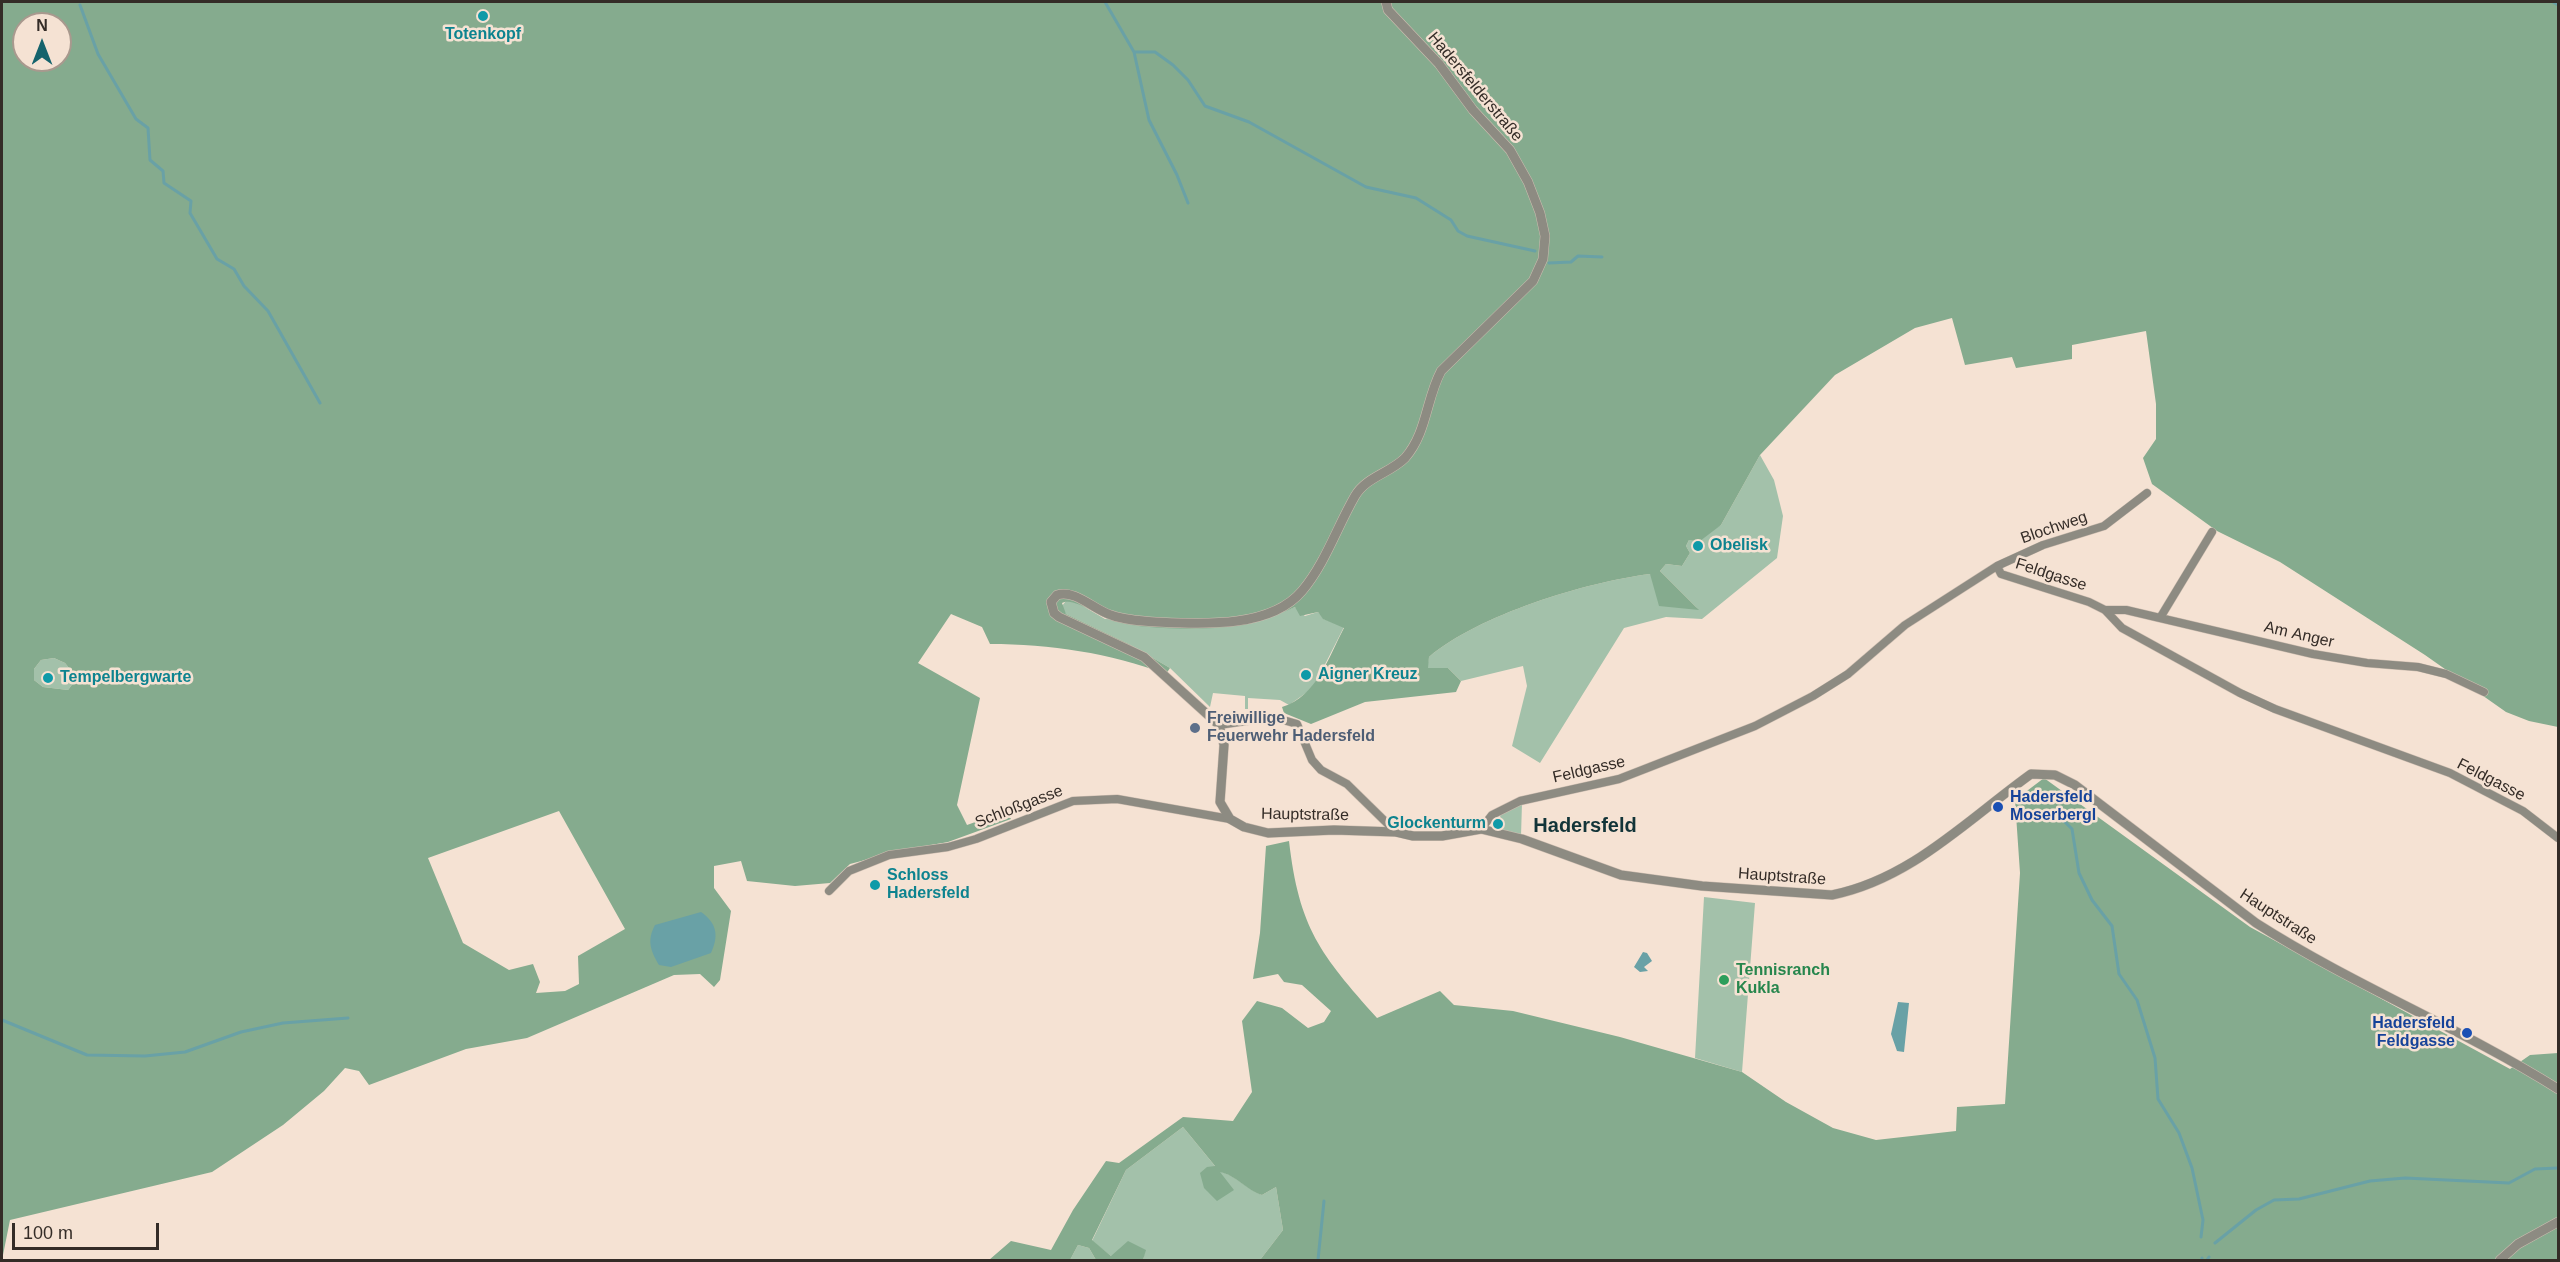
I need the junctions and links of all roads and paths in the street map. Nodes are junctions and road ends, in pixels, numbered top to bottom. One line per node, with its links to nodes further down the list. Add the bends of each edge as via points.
1 (1386, 2): 8 (street, Hadersfelderstraße, via 1388,10 1510,150 1540,213 1545,236 1543,259 1533,281 1441,371 1412,449 1356,494 1302,592 1282,607 1226,623 1155,622 1108,614 1067,594 1052,599 1051,606 1059,617 1144,657)
2 (2147, 493): 4 (street, Blochweg, via 2104,526 2043,545)
3 (2212, 532): 6 (street)
4 (1997, 566): 5 (street, Feldgasse, via 2001,574); 10 (street, Feldgasse, via 1905,625 1848,674 1803,701 1736,734 1644,770 1520,801 1492,815)
5 (2105, 610): 6 (street, Am Anger, via 2127,610); 12 (street, Feldgasse, via 2122,628 2240,693 2450,773 2523,811)
6 (2160, 618): 7 (street, Am Anger, via 2313,654 2418,667 2446,674)
7 (2484, 692)
8 (1219, 725): 9 (street, via 1224,746 1220,802); 11 (street, via 1273,717 1297,724 1316,765 1347,784)
9 (1230, 819): 11 (street, Hauptstraße, via 1268,833); 13 (street, Schloßgasse, via 1117,799 1073,801 976,839 889,855 849,871)
10 (1481, 829): 11 (street, Hauptstraße, via 1442,836); 14 (street, Hauptstraße, via 1522,839 1621,874 1702,886 1832,895 1888,878 1911,865 2031,774 2055,775 2075,785 2285,942)
11 (1396, 832)
12 (2559, 838)
13 (829, 891)
14 (2559, 1089)
15 (2559, 1222): 16 (street, via 2518,1244)
16 (2500, 1260)

